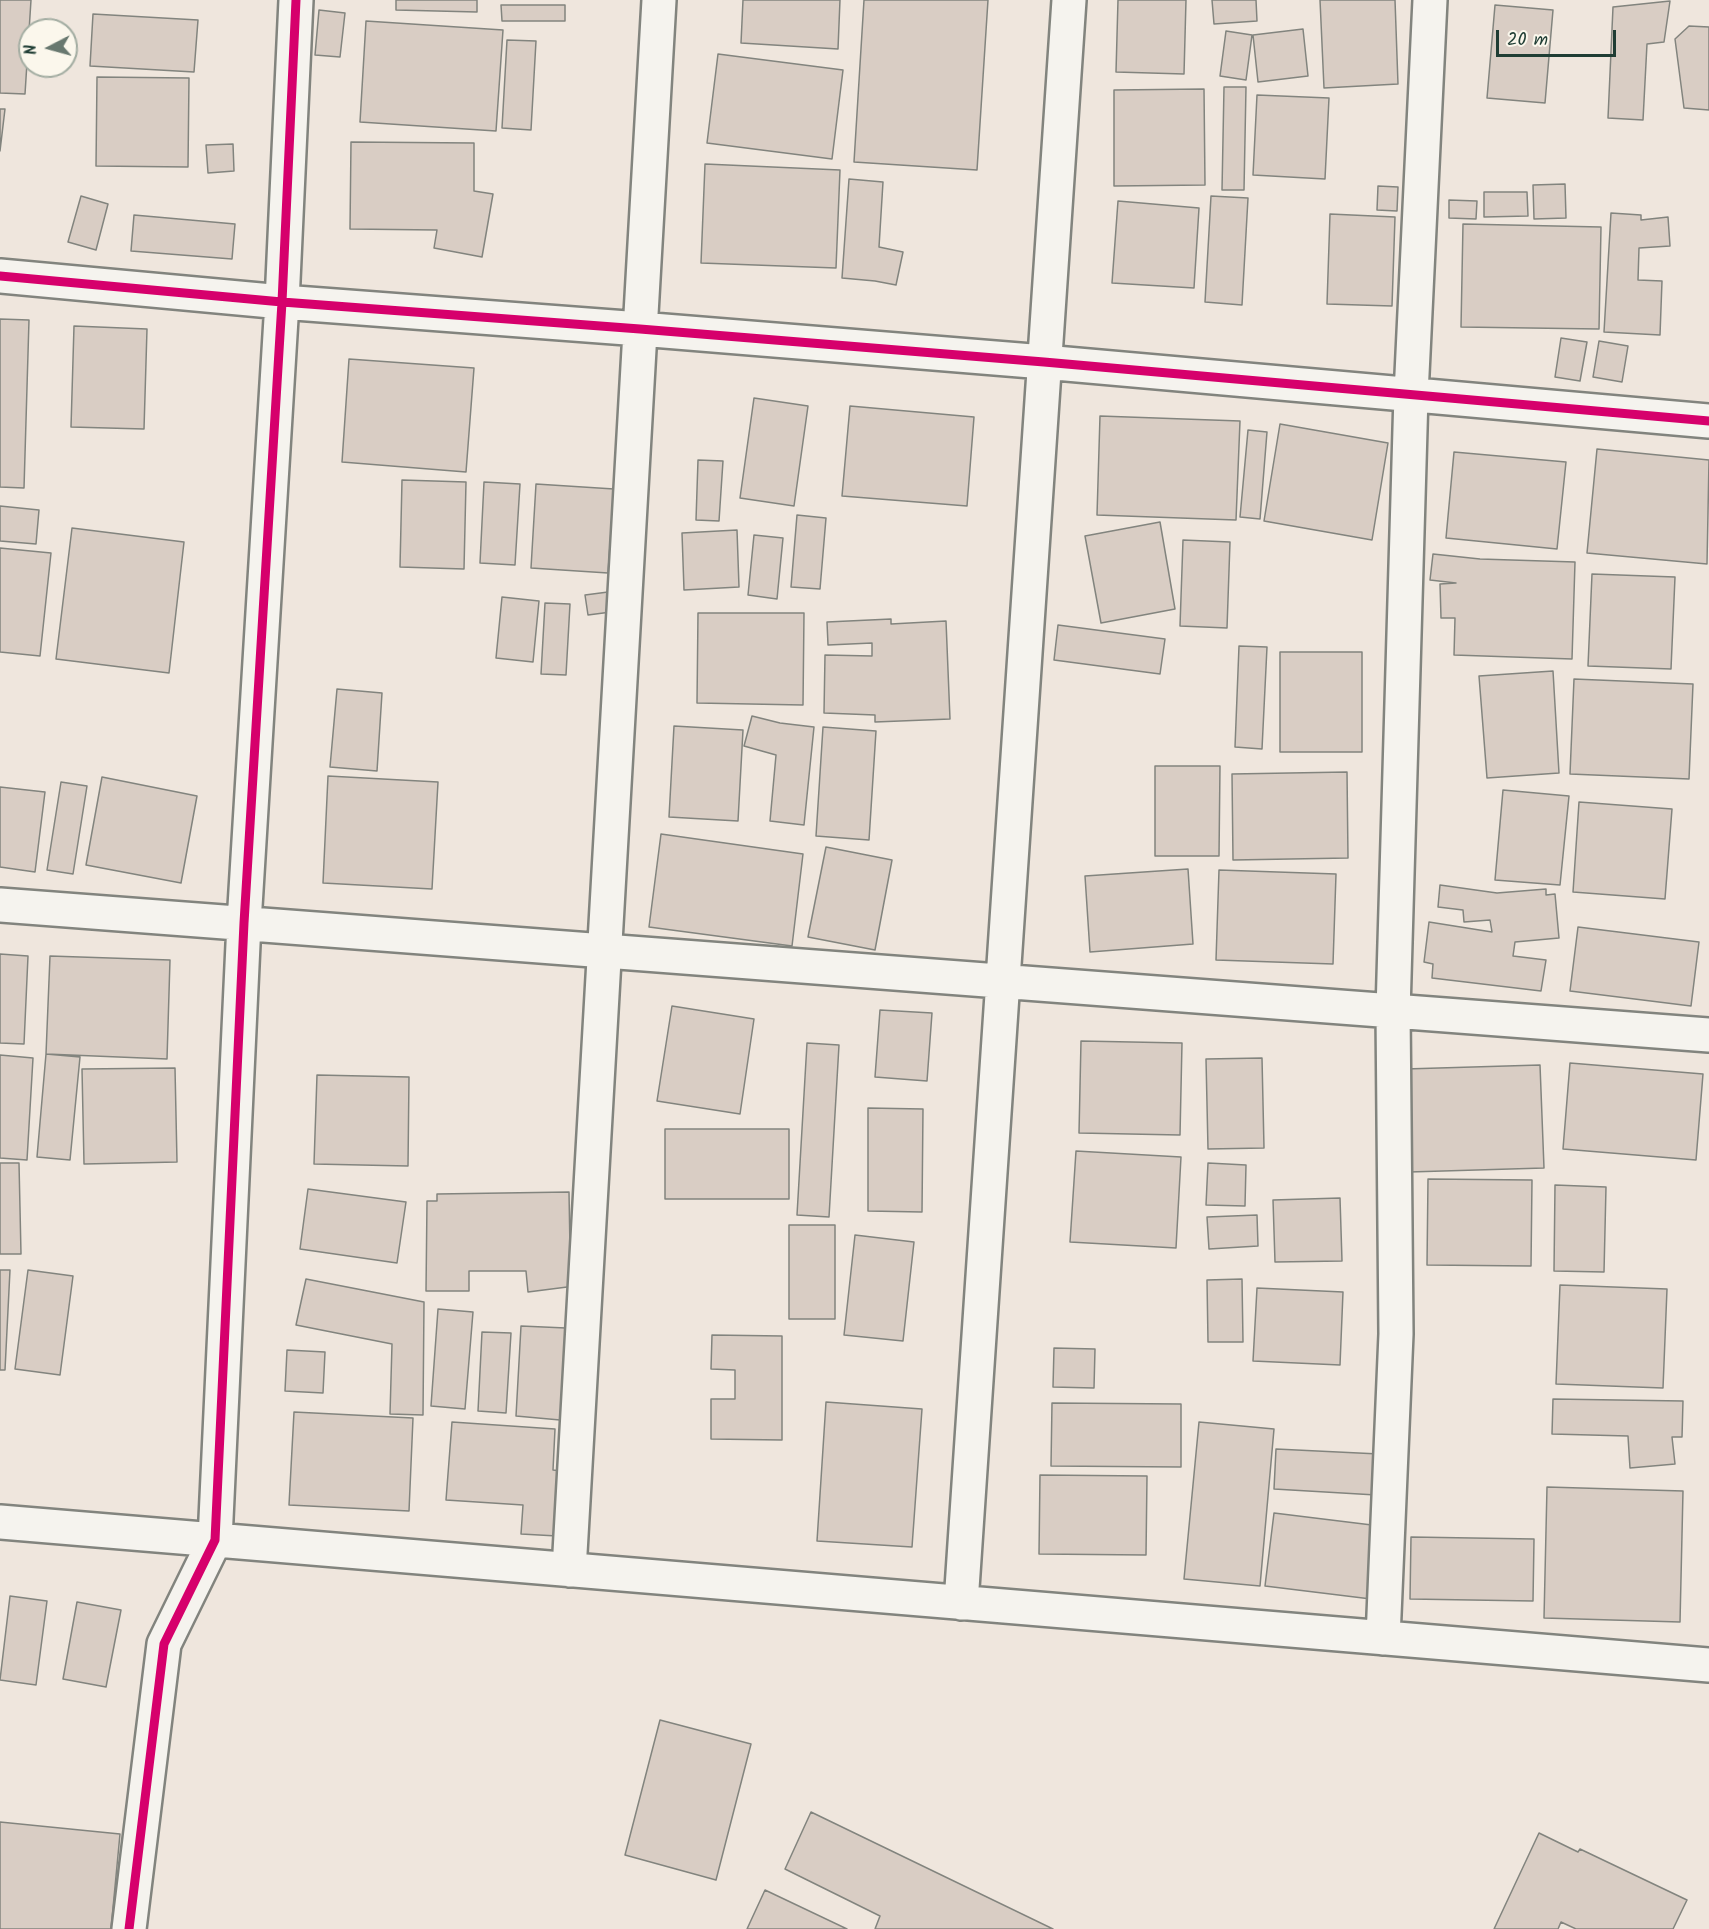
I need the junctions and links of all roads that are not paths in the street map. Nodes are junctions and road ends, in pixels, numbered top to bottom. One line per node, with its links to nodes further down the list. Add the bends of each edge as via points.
1 (296, 0): 6 (street)
2 (659, 0): 7 (street)
3 (1069, 0): 8 (street)
4 (1430, 0): 9 (street)
5 (0, 276): 6 (street)
6 (282, 302): 7 (street); 12 (street)
7 (640, 329): 8 (street); 13 (street)
8 (1044, 362): 9 (street); 14 (street)
9 (1411, 395): 10 (street); 15 (street)
10 (1709, 421)
11 (0, 905): 12 (street)
12 (244, 923): 13 (street); 18 (street)
13 (605, 950): 14 (street); 19 (street)
14 (1003, 981): 15 (street); 20 (street)
15 (1393, 1011): 16 (street); 21 (street, via 1396,1334)
16 (1709, 1035)
17 (0, 1522): 18 (street)
18 (215, 1540): 19 (street); 23 (street, via 164,1644)
19 (569, 1570): 20 (street)
20 (961, 1603): 21 (street)
21 (1383, 1638): 22 (street)
22 (1709, 1665)
23 (129, 1929)

